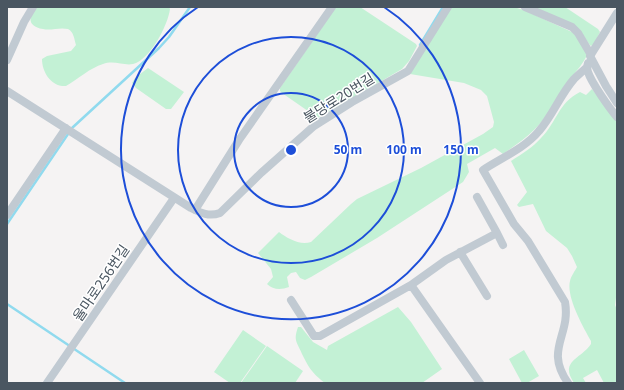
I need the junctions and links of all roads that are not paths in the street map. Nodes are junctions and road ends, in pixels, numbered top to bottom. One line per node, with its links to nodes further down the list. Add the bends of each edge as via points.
1 (32, 7): 7 (lane)
2 (332, 7): 15 (lane, via 239,140)
3 (448, 7): 15 (lane, 불당로20번길, via 408,71 314,126 220,213 212,216)
4 (525, 7): 6 (lane, via 572,27)
5 (617, 13): 6 (lane)
6 (591, 56): 8 (lane); 10 (lane)
7 (7, 60)
8 (587, 67): 11 (lane, via 608,107); 23 (lane, via 574,79 538,132 483,170 514,224 528,241 565,302 566,319 557,358)
9 (7, 90): 12 (lane)
10 (617, 103)
11 (617, 117)
12 (66, 128): 14 (lane); 16 (lane)
13 (477, 197): 17 (lane)
14 (174, 198): 15 (lane); 24 (lane, 율마로256번길)
15 (195, 210)
16 (7, 215)
17 (497, 233): 18 (lane); 19 (lane)
18 (503, 245)
19 (460, 252): 20 (lane); 21 (lane)
20 (411, 285): 22 (lane, via 320,336 314,336); 25 (lane)
21 (487, 296)
22 (291, 300)
23 (566, 382)
24 (48, 383)
25 (480, 383)

